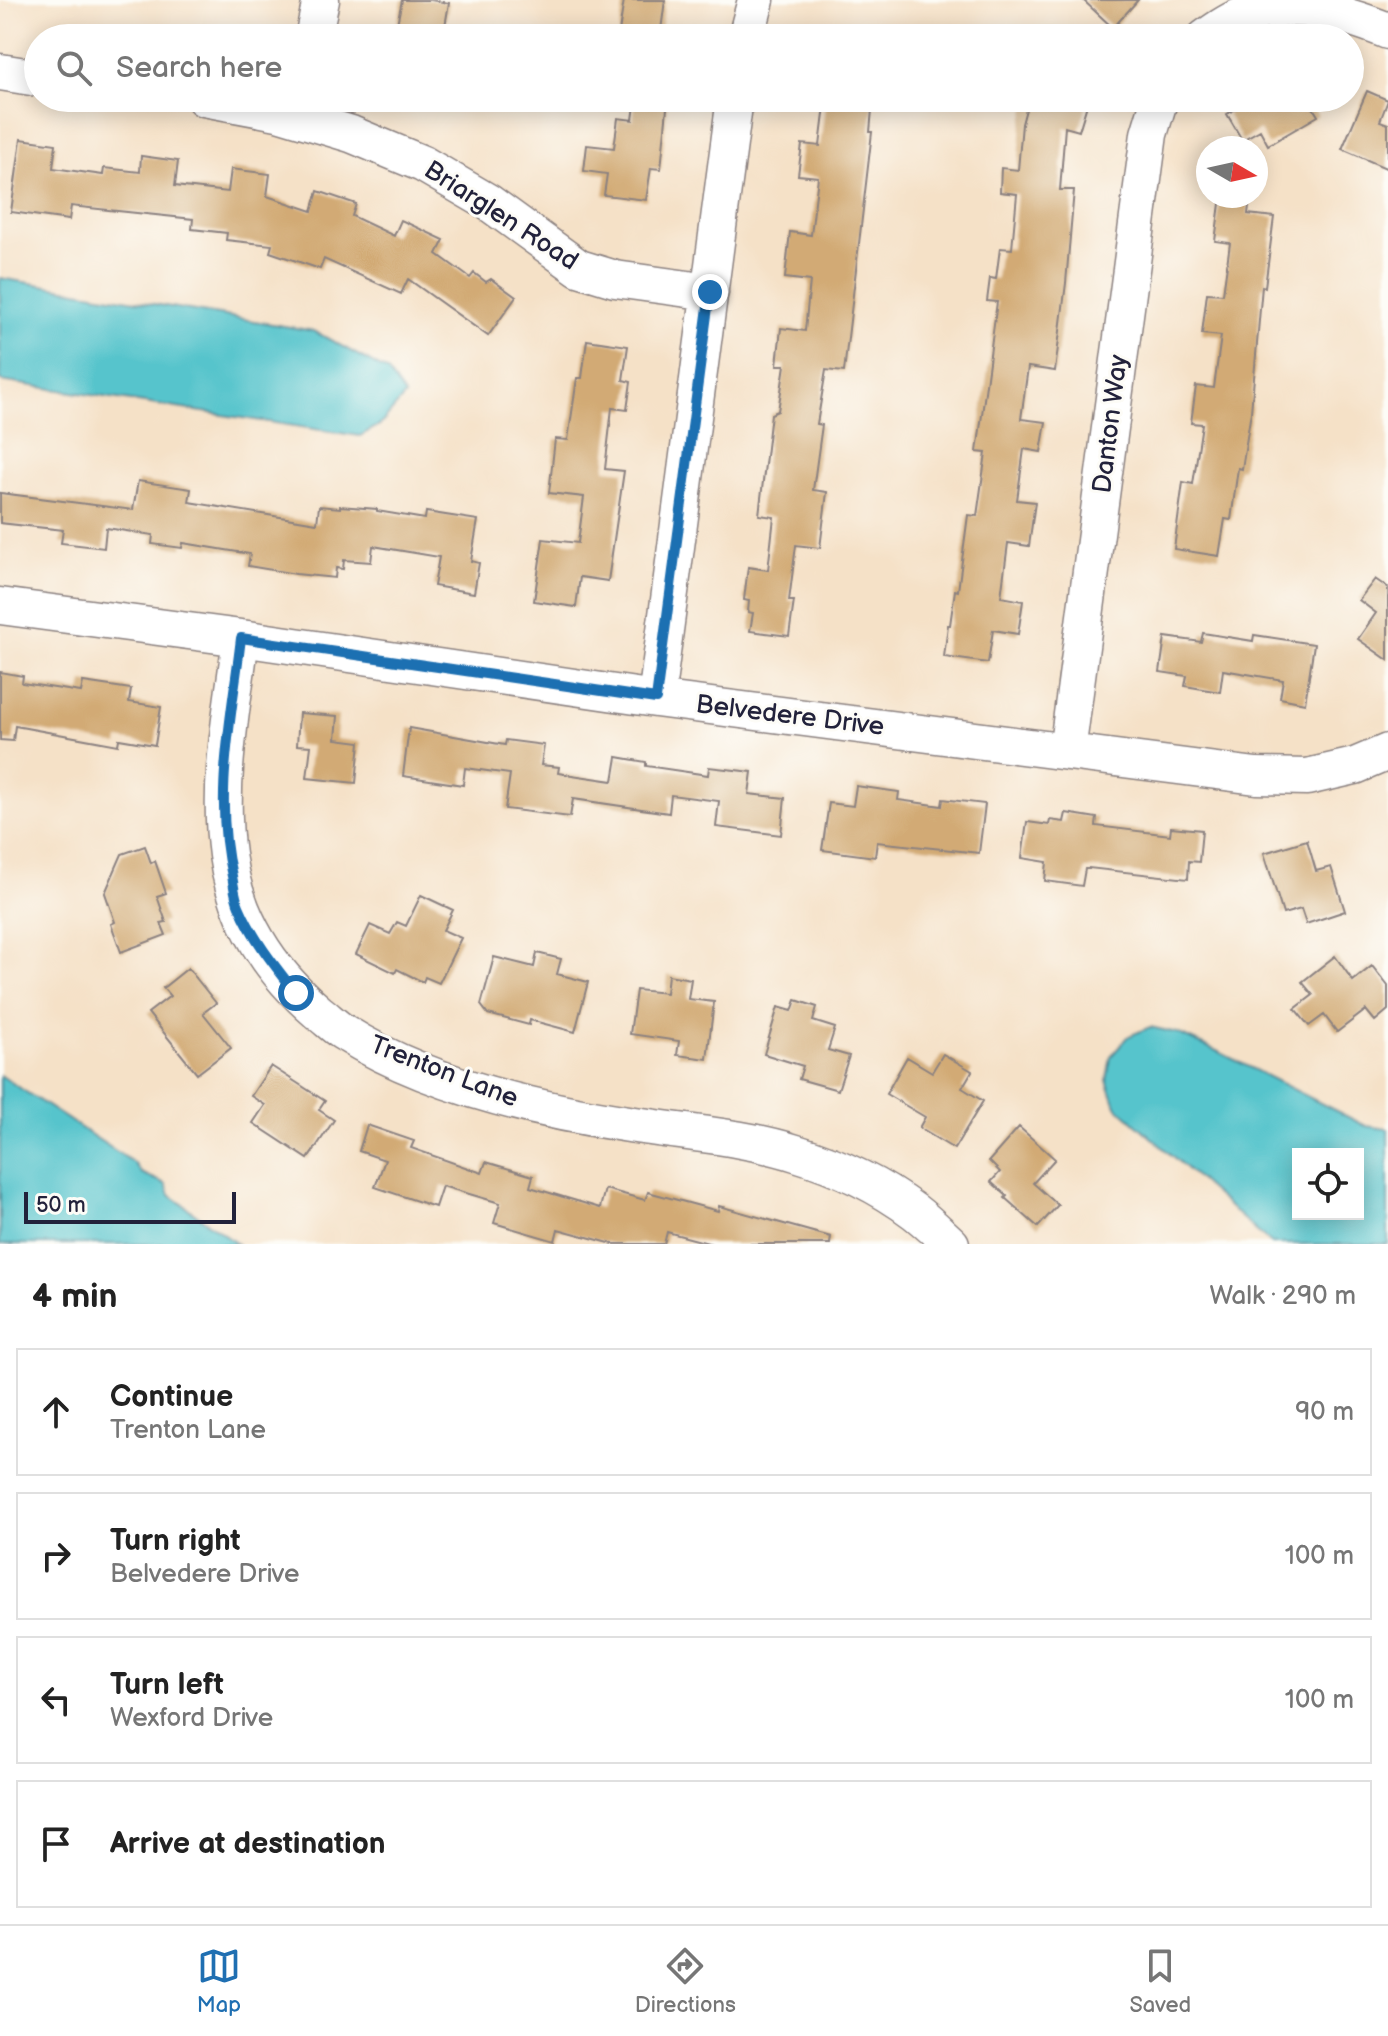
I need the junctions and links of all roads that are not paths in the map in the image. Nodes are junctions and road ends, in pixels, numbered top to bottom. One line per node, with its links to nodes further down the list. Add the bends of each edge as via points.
1 (321, 0): 3 (street)
2 (756, 0): 4 (street)
3 (316, 24)
4 (750, 24)
5 (1227, 24): 6 (street, via 1278,7 1316,8)
6 (1388, 31)
7 (0, 72): 8 (street)
8 (24, 76)
9 (306, 112): 12 (street, Briarglen Road, via 423,164 488,202 579,268 615,279)
10 (733, 112): 12 (street)
11 (1156, 112): 16 (street, Danton Way)
12 (710, 292): 15 (street)
13 (0, 606): 14 (street, Belvedere Drive)
14 (241, 638): 15 (street, Belvedere Drive); 18 (street, Trenton Lane, via 224,777 227,857 238,904 263,953 296,993 341,1031 391,1058 461,1084 541,1108 722,1136 795,1153 857,1176 915,1212)
15 (656, 699): 16 (street, Belvedere Drive)
16 (1067, 752): 17 (street, Belvedere Drive, via 1281,777 1307,777)
17 (1387, 755)
18 (951, 1244)

